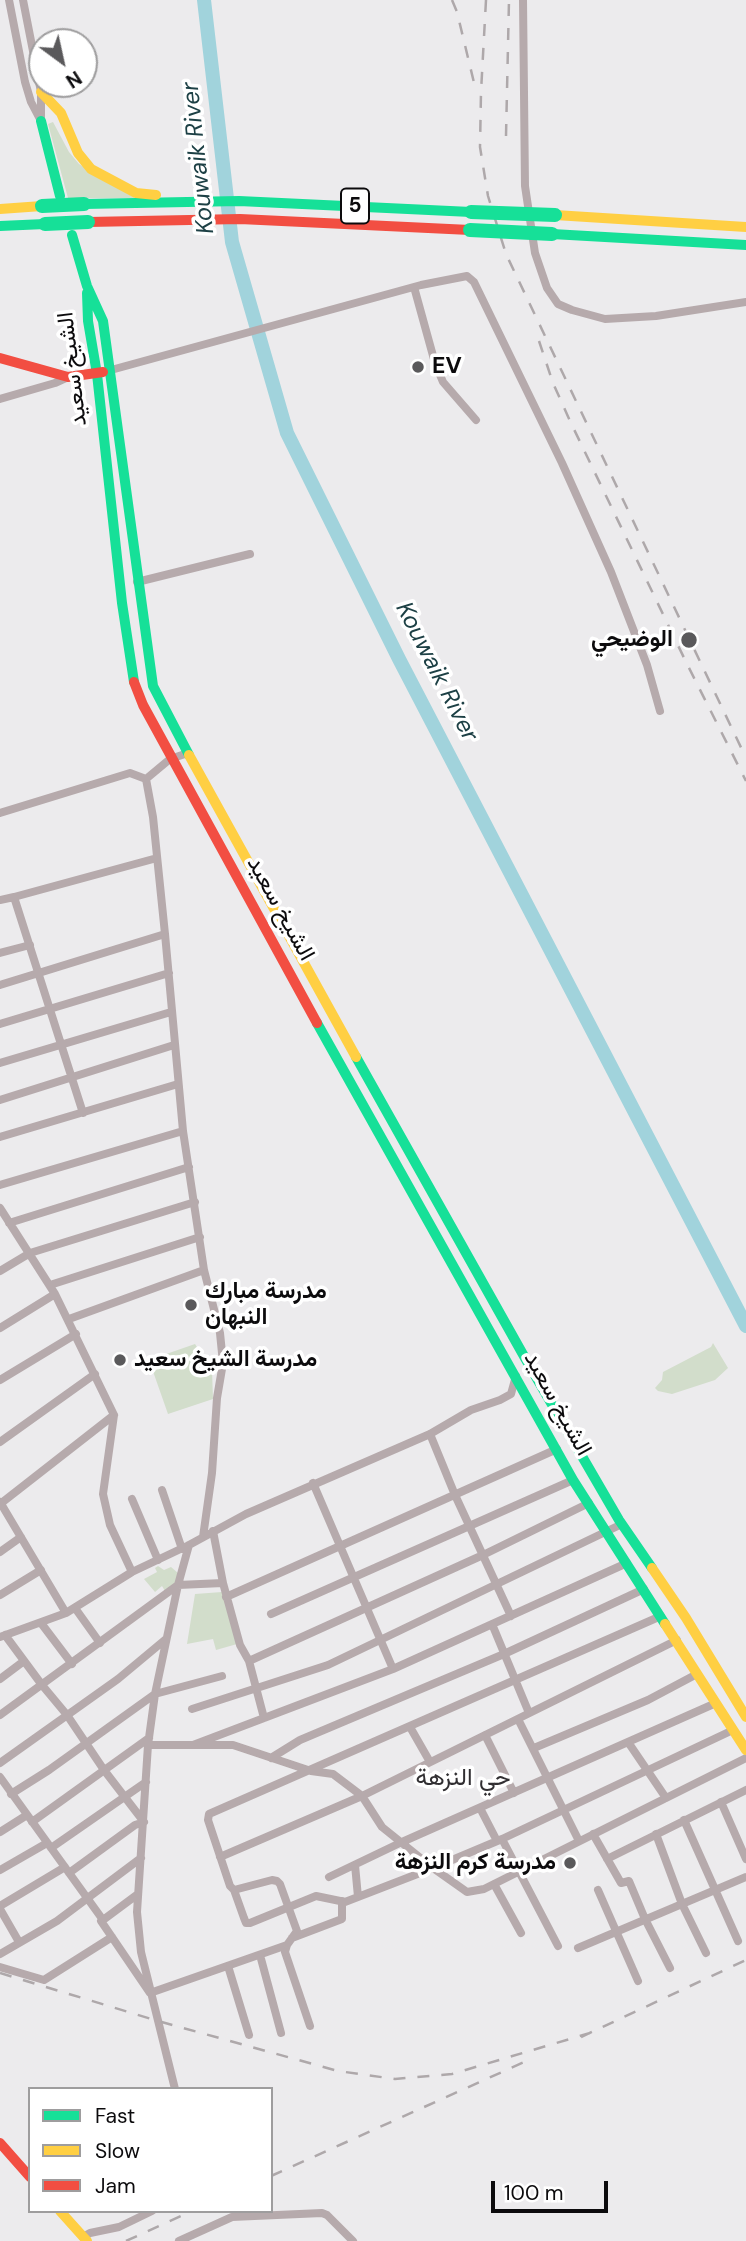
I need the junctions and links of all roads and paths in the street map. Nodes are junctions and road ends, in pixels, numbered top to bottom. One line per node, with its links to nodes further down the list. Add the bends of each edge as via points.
1 (9, 0): 7 (street, via 25,82)
2 (23, 0): 4 (street)
3 (523, 0): 16 (street, via 525,186 535,253 558,304 605,318 656,316)
4 (28, 28)
5 (41, 98): 7 (street)
6 (47, 98): 9 (main road, via 61,113 78,153 91,169 136,192)
7 (41, 121): 8 (main road)
8 (60, 196)
9 (206, 201): 10 (main road, 5, bridge); 12 (main road, 5, bridge)
10 (0, 209)
11 (0, 226): 14 (main road, 5, bridge, via 240,219)
12 (746, 227)
13 (72, 235): 18 (main road, الشيخ سعيد, via 103,321)
14 (746, 245)
15 (414, 287): 18 (street); 21 (street, via 443,382); 24 (street, via 467,276 474,282 611,572)
16 (746, 302)
17 (0, 358): 19 (main road)
18 (104, 372): 19 (main road); 23 (main road, الشيخ سعيد); 26 (main road, الشيخ سعيد, via 121,596 134,682)
19 (68, 377): 20 (street)
20 (0, 399)
21 (475, 420)
22 (250, 554): 23 (street)
23 (137, 582): 25 (main road, الشيخ سعيد, via 153,686)
24 (660, 711)
25 (188, 753): 26 (street); 64 (main road, الشيخ سعيد)
26 (170, 759): 27 (street); 65 (main road, الشيخ سعيد)
27 (146, 779): 28 (street, via 130,773); 29 (street)
28 (0, 814)
29 (157, 858): 30 (street); 32 (street)
30 (14, 897): 31 (street); 33 (street)
31 (0, 900)
32 (165, 934): 35 (street); 36 (street)
33 (30, 945): 34 (street); 36 (street)
34 (0, 953)
35 (169, 973): 38 (street); 39 (street)
36 (39, 974): 37 (street); 38 (street)
37 (0, 985)
38 (50, 1010): 40 (street); 41 (street)
39 (171, 1012): 41 (street); 42 (street)
40 (0, 1024)
41 (61, 1045): 43 (street); 44 (street)
42 (174, 1045): 44 (street); 45 (street)
43 (0, 1063)
44 (72, 1078): 46 (street); 47 (street)
45 (178, 1084): 47 (street); 48 (street)
46 (0, 1100)
47 (83, 1113): 49 (street)
48 (183, 1131): 50 (street); 51 (street)
49 (0, 1138)
50 (190, 1167): 52 (street); 54 (street)
51 (0, 1185)
52 (195, 1202): 55 (street); 56 (street)
53 (0, 1208): 54 (street)
54 (6, 1222): 56 (street)
55 (200, 1237): 57 (street); 59 (street)
56 (30, 1253): 58 (street); 59 (street)
57 (204, 1270): 61 (street); 84 (street, via 223,1363)
58 (0, 1271)
59 (50, 1285): 60 (street)
60 (55, 1294): 61 (street); 62 (street)
61 (69, 1319): 63 (street)
62 (0, 1328)
63 (76, 1334): 66 (street); 67 (street)
64 (525, 1359): 65 (main road); 79 (main road, الشيخ سعيد)
65 (514, 1372): 69 (street, via 511,1394); 71 (main road, الشيخ سعيد)
66 (95, 1374): 68 (street); 70 (street)
67 (0, 1380)
68 (114, 1415): 77 (street); 92 (street, via 103,1494 110,1525)
69 (430, 1434): 73 (street); 75 (street)
70 (0, 1442)
71 (557, 1449): 72 (main road, الشيخ سعيد); 75 (street)
72 (573, 1480): 78 (main road, الشيخ سعيد); 80 (street)
73 (313, 1483): 81 (street); 85 (street)
74 (162, 1490): 86 (street)
75 (455, 1495): 80 (street); 85 (street)
76 (132, 1499): 89 (street)
77 (0, 1503): 83 (street)
78 (589, 1503): 82 (main road, الشيخ سعيد); 88 (street)
79 (622, 1524): 82 (street); 131 (main road, الشيخ سعيد)
80 (470, 1526): 88 (street); 93 (street)
81 (213, 1531): 84 (street); 94 (street)
82 (606, 1532): 90 (main road, الشيخ سعيد); 96 (street)
83 (21, 1537): 87 (street); 91 (street)
84 (203, 1537): 86 (street)
85 (341, 1546): 93 (street); 99 (street)
86 (185, 1547): 89 (street); 95 (street)
87 (0, 1552)
88 (483, 1556): 96 (street); 100 (street)
89 (158, 1560): 92 (street)
90 (627, 1563): 97 (main road, الشيخ سعيد); 104 (street)
91 (41, 1570): 98 (street); 102 (street)
92 (132, 1572): 101 (street)
93 (354, 1577): 100 (street); 103 (street)
94 (223, 1583): 95 (street); 99 (street)
95 (178, 1585): 109 (street); 112 (street)
96 (496, 1585): 104 (street); 110 (street)
97 (644, 1589): 105 (main road, الشيخ سعيد); 113 (street)
98 (0, 1595)
99 (226, 1597): 115 (street)
100 (367, 1607): 110 (street); 115 (street)
101 (75, 1608): 102 (street); 112 (street)
102 (66, 1613): 106 (street)
103 (271, 1614)
104 (511, 1616): 107 (street)
105 (661, 1616): 111 (main road, الشيخ سعيد); 121 (street)
106 (41, 1623): 108 (street); 116 (street)
107 (492, 1624): 113 (street); 117 (street)
108 (2, 1636): 114 (street)
109 (166, 1638): 124 (street); 129 (street)
110 (380, 1639): 117 (street); 123 (street, via 328,1665)
111 (677, 1640): 118 (main road, الشيخ سعيد); 127 (street)
112 (100, 1643): 116 (street)
113 (504, 1654): 121 (street); 142 (street, via 300,1740)
114 (24, 1661): 120 (street); 122 (street)
115 (249, 1661): 123 (street)
116 (72, 1664): 122 (street)
117 (394, 1669): 130 (street)
118 (697, 1674): 125 (main road, الشيخ سعيد); 140 (street)
119 (222, 1676): 124 (street)
120 (0, 1679)
121 (517, 1681): 127 (street); 133 (street)
122 (42, 1685): 128 (street); 129 (street)
123 (257, 1688): 126 (street); 130 (street)
124 (155, 1694): 136 (street); 137 (street)
125 (716, 1703): 134 (main road, الشيخ سعيد); 138 (street)
126 (192, 1709)
127 (529, 1713): 132 (street)
128 (0, 1715)
129 (67, 1715): 137 (street); 145 (street)
130 (264, 1717): 139 (street)
131 (746, 1717)
132 (518, 1718): 135 (street); 140 (street)
133 (410, 1727): 144 (street); 148 (street)
134 (733, 1730): 141 (main road, الشيخ سعيد); 147 (street)
135 (485, 1735): 144 (street); 154 (street)
136 (149, 1741): 139 (street); 146 (street); 151 (street)
137 (86, 1742): 146 (street); 153 (street)
138 (628, 1742): 147 (street); 150 (street)
139 (193, 1745): 142 (street, via 233,1745)
140 (534, 1748): 150 (street)
141 (746, 1750)
142 (271, 1758): 148 (street)
143 (746, 1758): 158 (street)
144 (430, 1762): 157 (street)
145 (0, 1763)
146 (104, 1770): 156 (street); 162 (street)
147 (646, 1770): 158 (street); 161 (street)
148 (311, 1771): 157 (street, via 332,1774); 172 (street, via 209,1814)
149 (0, 1777): 153 (street)
150 (548, 1778): 154 (street); 161 (street)
151 (146, 1782): 156 (street); 164 (street)
152 (746, 1790): 159 (street)
153 (10, 1792): 155 (street); 162 (street)
154 (514, 1793): 160 (street)
155 (0, 1796)
156 (124, 1796): 164 (street); 171 (street)
157 (362, 1796): 170 (street, via 382,1827); 172 (street)
158 (666, 1798): 166 (street)
159 (722, 1802): 163 (street); 175 (street)
160 (480, 1808): 168 (street); 170 (street)
161 (563, 1808): 168 (street); 169 (street)
162 (30, 1819): 165 (street); 171 (street)
163 (684, 1820): 167 (street); 186 (street)
164 (144, 1822): 173 (street); 179 (street)
165 (0, 1832)
166 (593, 1834): 169 (street); 174 (street)
167 (656, 1834): 174 (street); 191 (street)
168 (499, 1840): 177 (street); 180 (street)
169 (579, 1841): 180 (street)
170 (402, 1842): 176 (street); 177 (street)
171 (49, 1846): 178 (street); 179 (street)
172 (220, 1857): 184 (street)
173 (141, 1858): 187 (street); 189 (street)
174 (607, 1859): 194 (street, via 621,1883 629,1881)
175 (746, 1859)
176 (355, 1865): 181 (street); 188 (street)
177 (433, 1868): 183 (street, via 467,1892); 188 (street)
178 (0, 1870)
179 (67, 1870): 189 (street); 192 (street)
180 (518, 1871): 183 (street); 202 (street)
181 (329, 1877)
182 (746, 1877): 186 (street)
183 (494, 1884): 197 (street)
184 (234, 1890): 193 (street, via 277,1881); 193 (street, via 247,1923)
185 (598, 1890): 196 (street)
186 (714, 1890): 191 (street); 200 (street)
187 (138, 1894): 195 (street); 211 (street, via 141,1952)
188 (358, 1896): 190 (street)
189 (87, 1898): 195 (street); 201 (street)
190 (342, 1901): 193 (street, via 316,1896); 199 (street, via 342,1919)
191 (682, 1904): 194 (street); 204 (street)
192 (0, 1907): 201 (street)
193 (289, 1907): 199 (street, via 297,1931)
194 (645, 1919): 196 (street); 209 (street)
195 (103, 1920): 198 (street)
196 (617, 1931): 203 (street); 210 (street)
197 (521, 1933)
198 (112, 1937): 208 (street, via 44,1980); 211 (street)
199 (290, 1941): 206 (street); 212 (street, via 285,1952)
200 (738, 1941)
201 (19, 1942): 205 (street)
202 (558, 1946)
203 (578, 1948)
204 (706, 1953)
205 (0, 1954)
206 (260, 1955): 207 (street); 213 (street)
207 (228, 1966): 211 (street); 214 (street)
208 (0, 1967)
209 (670, 1968)
210 (638, 1980)
211 (150, 1993): 215 (street)
212 (310, 2026)
213 (281, 2033)
214 (249, 2035)
215 (174, 2087)
216 (0, 2143): 217 (main road)
217 (28, 2175)
218 (62, 2213): 220 (main road)
219 (148, 2213): 220 (street, via 120,2227 90,2233)
220 (85, 2239)
221 (179, 2241): 222 (street, via 232,2217 322,2213)
222 (350, 2241)

